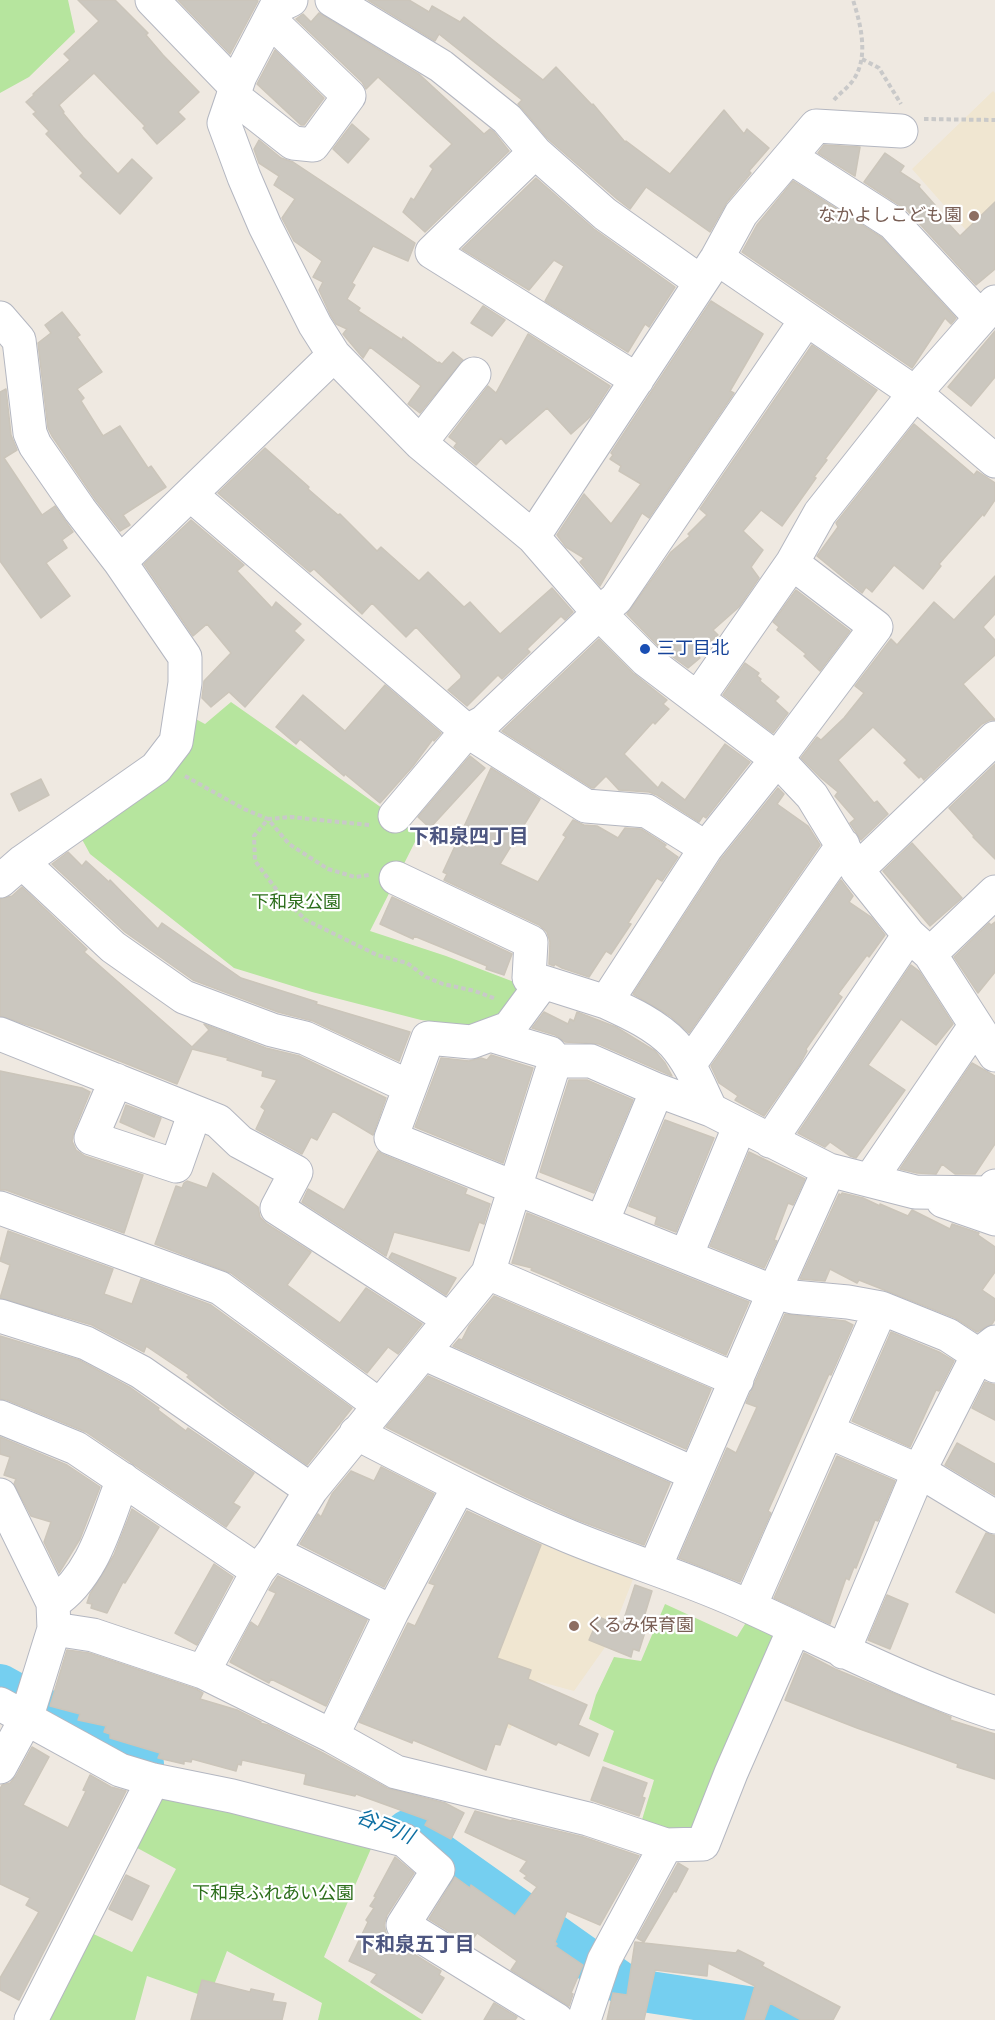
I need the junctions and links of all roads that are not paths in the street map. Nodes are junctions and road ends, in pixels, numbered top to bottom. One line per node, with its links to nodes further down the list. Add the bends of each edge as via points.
1 (152, 0): 4 (street)
2 (332, 0): 6 (street, via 441,66 507,119)
3 (277, 7): 4 (street); 4 (street, via 349,96 313,145 293,143)
4 (234, 91): 12 (street, via 224,123 244,177 315,325)
5 (908, 120): 7 (street, via 816,126)
6 (536, 152): 8 (street, via 605,214); 15 (street, via 432,252)
7 (790, 157): 8 (street, via 741,214); 9 (street, via 893,223)
8 (709, 270): 11 (street); 15 (street)
9 (988, 310): 16 (street)
10 (0, 318): 14 (street, via 19,340)
11 (806, 320): 16 (street); 23 (street, via 616,599)
12 (334, 355): 17 (street); 19 (street)
13 (474, 374): 17 (street)
14 (11, 376): 21 (street, via 34,445)
15 (637, 380): 20 (street)
16 (915, 393): 18 (street); 22 (street, via 820,513)
17 (420, 443): 20 (street)
18 (995, 461)
19 (191, 495): 21 (street); 25 (street)
20 (533, 537): 23 (street)
21 (120, 562): 31 (street, via 185,657 176,742 156,768)
22 (792, 563): 24 (street); 27 (street, via 876,627)
23 (599, 613): 24 (street, via 646,660); 25 (street, via 484,722)
24 (698, 698): 27 (street)
25 (467, 731): 28 (street); 29 (street, via 586,806 647,811)
26 (995, 738): 30 (street)
27 (777, 759): 29 (street); 30 (street, via 812,796)
28 (395, 816)
29 (706, 848): 36 (street)
30 (850, 857): 34 (street); 41 (street)
31 (11, 872): 43 (street, via 184,997 272,1030 305,1038)
32 (396, 878): 35 (street, via 531,942 529,978)
33 (995, 892): 34 (street)
34 (919, 945): 39 (street); 48 (street)
35 (543, 982): 36 (street); 38 (street, via 509,1028)
36 (606, 1002): 41 (street, via 638,1016 674,1044)
37 (0, 1034): 42 (street)
38 (490, 1035): 40 (street, via 550,1053); 43 (street, via 471,1042 428,1038)
39 (989, 1045): 50 (street)
40 (555, 1061): 44 (street, via 591,1061); 52 (street)
41 (689, 1065): 45 (street)
42 (116, 1080): 46 (street); 46 (street, via 91,1138 176,1166)
43 (410, 1087): 52 (street, via 391,1138)
44 (657, 1090): 45 (street); 56 (street)
45 (711, 1110): 47 (street)
46 (195, 1112): 62 (street, via 218,1121 240,1142 296,1172 276,1208)
47 (740, 1125): 48 (street); 57 (street)
48 (770, 1140): 49 (street)
49 (829, 1170): 50 (street); 59 (street)
50 (870, 1180): 53 (street)
51 (995, 1186): 53 (street, via 990,1193)
52 (515, 1187): 56 (street); 58 (street)
53 (915, 1192): 55 (street)
54 (0, 1208): 66 (street, via 220,1288)
55 (995, 1219)
56 (602, 1222): 57 (street)
57 (686, 1256): 59 (street)
58 (488, 1273): 62 (street); 65 (street)
59 (774, 1292): 60 (street); 65 (street)
60 (881, 1308): 64 (street); 68 (street)
61 (0, 1316): 74 (street, via 86,1343 141,1372)
62 (449, 1319): 63 (street)
63 (423, 1353): 66 (street); 71 (street)
64 (989, 1354): 70 (street)
65 (737, 1380): 71 (street)
66 (379, 1405): 69 (street)
67 (0, 1417): 72 (street, via 76,1448)
68 (827, 1431): 70 (street); 79 (street)
69 (356, 1433): 73 (street); 74 (street)
70 (919, 1471): 76 (street); 83 (street)
71 (695, 1474): 78 (street)
72 (123, 1479): 77 (street); 81 (street, via 88,1567)
73 (459, 1486): 78 (street, via 568,1536); 80 (street)
74 (311, 1490): 77 (street)
75 (0, 1495): 81 (street)
76 (995, 1517)
77 (265, 1561): 80 (street); 84 (street)
78 (655, 1567): 79 (street)
79 (750, 1606): 82 (street)
80 (392, 1612): 87 (street)
81 (54, 1616): 84 (street, via 93,1635); 85 (street)
82 (794, 1629): 83 (street); 90 (street, via 703,1844)
83 (843, 1652): 86 (street)
84 (203, 1672): 87 (street)
85 (22, 1708): 88 (street); 89 (street, via 120,1770)
86 (995, 1713)
87 (332, 1736): 90 (street, via 396,1772 588,1819)
88 (0, 1767)
89 (153, 1780): 91 (street); 92 (street, via 404,1840 438,1870 402,1925)
90 (666, 1845): 93 (street, via 602,1968)
91 (31, 2020)
92 (556, 2020)
93 (584, 2020)

